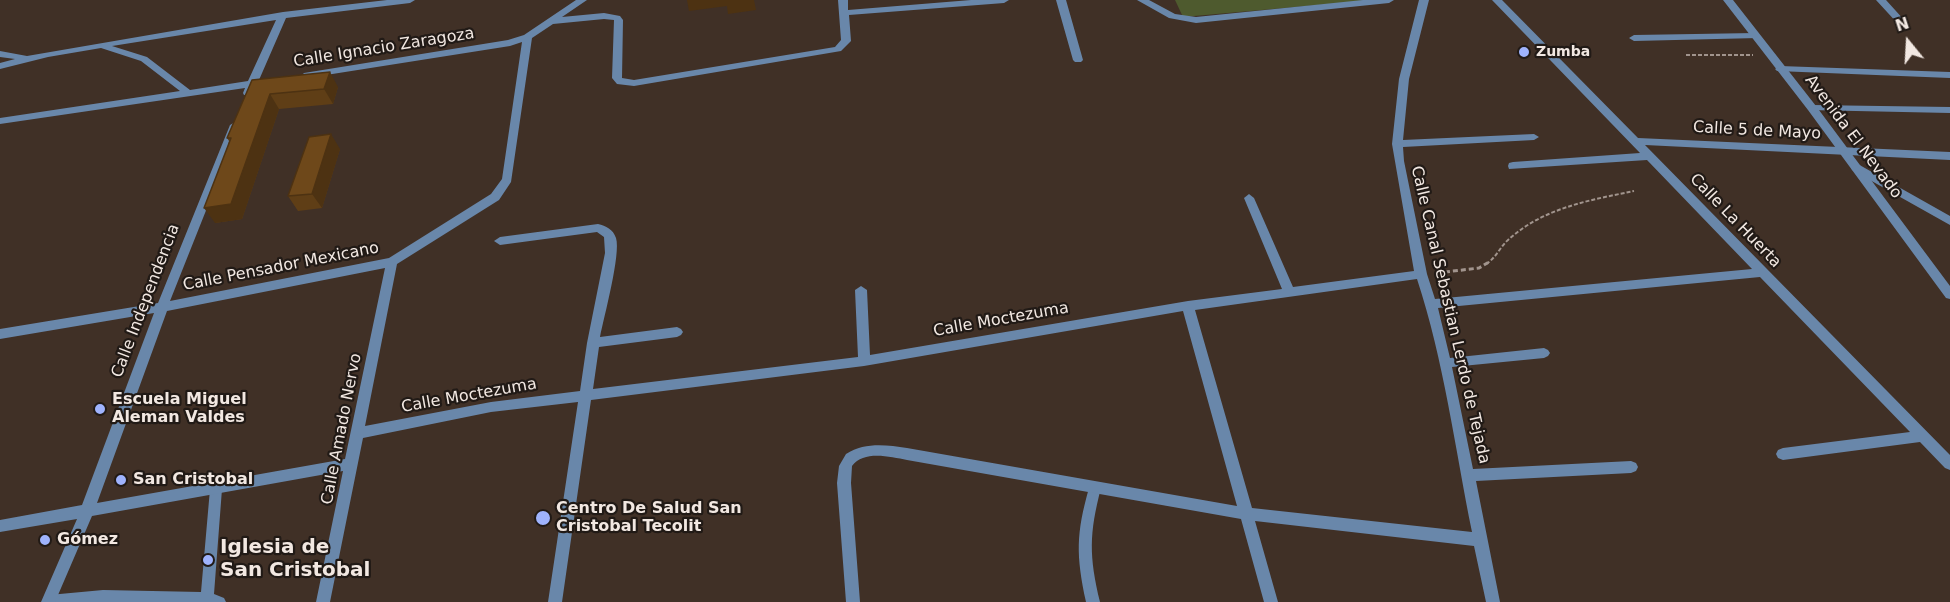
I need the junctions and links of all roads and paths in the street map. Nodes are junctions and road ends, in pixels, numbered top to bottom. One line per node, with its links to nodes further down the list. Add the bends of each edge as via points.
1 (410, 0): 12 (street)
2 (582, 0): 15 (street, Calle Ignacio Zaragoza)
3 (843, 0): 13 (street)
4 (1004, 0): 13 (street)
5 (1061, 0): 25 (street)
6 (1142, 0): 7 (street, via 1172,16 1196,20)
7 (1389, 0)
8 (1424, 0): 37 (street, Calle Canal Sebastian Lerdo de Tejada, via 1402,85)
9 (1497, 0): 36 (street, Calle La Huerta)
10 (1728, 0): 17 (street, Avenida El Nevado)
11 (1881, 0): 16 (street)
12 (365, 3): 14 (street)
13 (845, 13): 15 (street, via 846,40 830,51 634,83 617,78 617,18)
14 (283, 15): 20 (street); 30 (street, Calle Independencia)
15 (550, 22): 18 (street, Calle Ignacio Zaragoza)
16 (1902, 22)
17 (1755, 36): 19 (street); 23 (street, Avenida El Nevado)
18 (527, 37): 29 (street, Calle Ignacio Zaragoza, via 493,47); 47 (street, Calle Pensador Mexicano, via 507,179 502,190)
19 (1634, 38)
20 (98, 46): 24 (street); 31 (street, via 144,59)
21 (0, 54): 24 (street)
22 (1686, 55): 23 (path)
23 (1769, 55): 27 (street, Avenida El Nevado)
24 (29, 58): 26 (street)
25 (1078, 60)
26 (0, 66)
27 (1780, 69): 28 (street); 32 (street, Avenida El Nevado)
28 (1950, 75)
29 (297, 77)
30 (257, 83): 31 (street); 55 (street, Calle Independencia, via 241,109)
31 (188, 93): 34 (street)
32 (1812, 108): 33 (street); 38 (street, Avenida El Nevado)
33 (1950, 110)
34 (0, 121)
35 (1534, 137): 37 (street)
36 (1635, 141): 38 (street, Calle 5 de Mayo); 39 (street, Calle La Huerta)
37 (1397, 144): 49 (street, Calle Canal Sebastian Lerdo de Tejada)
38 (1843, 150): 40 (street, Calle 5 de Mayo); 42 (street, Avenida El Nevado)
39 (1649, 156): 41 (street); 48 (street, Calle La Huerta)
40 (1950, 156)
41 (1513, 166)
42 (1856, 167): 45 (street); 52 (street, Avenida El Nevado)
43 (1634, 191): 49 (path, via 1578,203 1538,219 1508,240 1490,262 1479,268)
44 (1250, 198): 51 (street)
45 (1950, 221)
46 (500, 240): 58 (street, via 598,228 606,231 612,238 611,253)
47 (392, 262): 55 (street, Calle Pensador Mexicano); 63 (street, Calle Amado Nervo)
48 (1762, 272): 53 (street); 64 (street, Calle La Huerta)
49 (1421, 274): 51 (street, Calle Moctezuma); 53 (street, Calle Canal Sebastian Lerdo de Tejada)
50 (861, 290): 60 (street)
51 (1288, 292): 54 (street, Calle Moctezuma)
52 (1950, 294)
53 (1431, 304): 61 (street, Calle Canal Sebastian Lerdo de Tejada)
54 (1188, 306): 60 (street, Calle Moctezuma); 73 (street)
55 (162, 307): 57 (street, Calle Pensador Mexicano); 72 (street, Calle Independencia)
56 (677, 332): 58 (street)
57 (0, 334)
58 (592, 344): 62 (street)
59 (1544, 354): 61 (street)
60 (864, 361): 62 (street, Calle Moctezuma)
61 (1445, 363): 69 (street, Calle Canal Sebastian Lerdo de Tejada)
62 (586, 396): 63 (street, Calle Moctezuma, via 491,407); 79 (street)
63 (358, 433): 66 (street, Calle Amado Nervo)
64 (1923, 436): 65 (street); 67 (street, Calle La Huerta)
65 (1783, 454)
66 (352, 464): 71 (street); 78 (street, Calle Amado Nervo)
67 (1950, 464)
68 (1631, 467): 69 (street)
69 (1469, 475): 75 (street, Calle Canal Sebastian Lerdo de Tejada)
70 (1095, 488): 73 (street); 80 (street, via 907,454 866,451 852,456 846,464 844,483); 81 (lane, via 1082,549)
71 (216, 489): 72 (street); 76 (lane)
72 (87, 512): 74 (street); 77 (street, Calle Independencia)
73 (1244, 513): 75 (street); 82 (street)
74 (0, 526)
75 (1481, 540): 83 (street, Calle Canal Sebastian Lerdo de Tejada)
76 (213, 600): 77 (lane, via 103,596)
77 (48, 602)
78 (323, 602)
79 (555, 602)
80 (853, 602)
81 (1093, 602)
82 (1271, 602)
83 (1493, 602)

